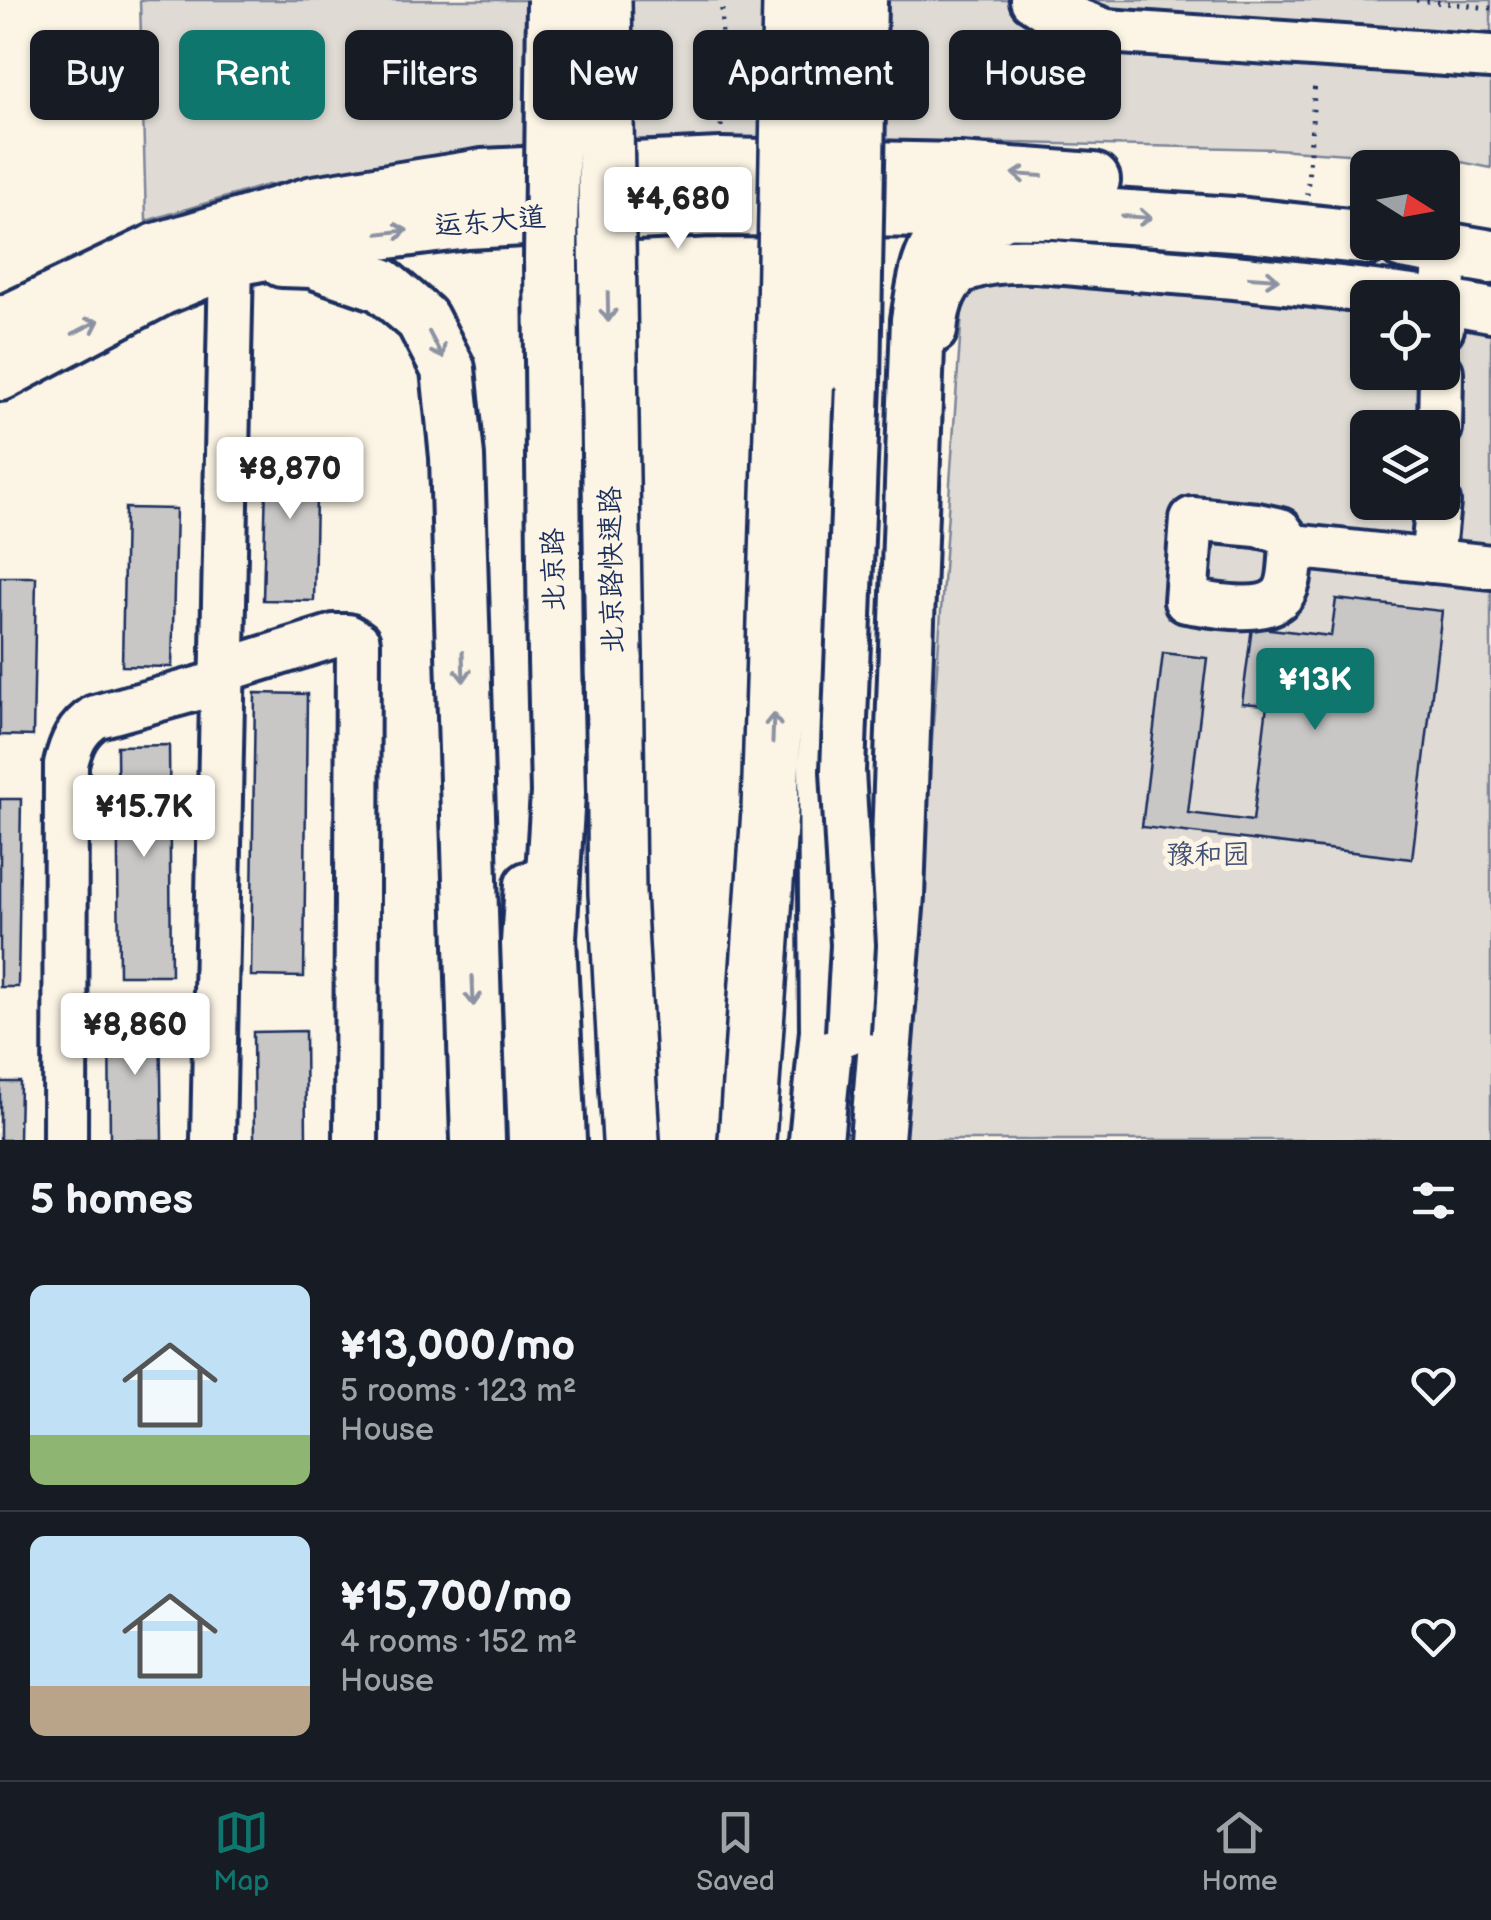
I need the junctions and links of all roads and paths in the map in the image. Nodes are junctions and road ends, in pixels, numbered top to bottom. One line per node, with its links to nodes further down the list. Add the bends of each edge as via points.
1 (530, 0): 29 (lane)
2 (554, 0): 29 (main road, 北京路, bridge)
3 (603, 0): 31 (highway, 北京路快速路, one-way to 31, bridge)
4 (722, 0): 13 (path)
5 (791, 0): 23 (highway, bridge)
6 (837, 0): 23 (main road, bridge)
7 (864, 0): 44 (lane, bridge, via 843,771 853,945)
8 (1032, 0): 11 (lane, via 1106,31)
9 (1416, 0): 10 (path)
10 (1491, 8)
11 (1318, 43): 12 (lane); 14 (path)
12 (1491, 57)
13 (721, 165): 14 (main road, 运东大道, one-way to 13, via 959,170); 22 (main road, 运东大道, via 482,176 314,204 157,250)
14 (1307, 201): 15 (main road, 运东大道)
15 (1350, 207)
16 (1054, 212): 17 (main road, 运东大道, one-way to 17); 18 (main road, 运东大道, one-way to 16, via 341,238 486,221 710,210); 45 (main road, via 970,218 946,234 927,266 912,414 896,896)
17 (1350, 236)
18 (231, 260): 24 (main road, 运东大道, one-way to 18, via 160,289); 30 (lane); 36 (main road, one-way to 36, via 312,260 382,285 422,319 448,369 457,457)
19 (1350, 289): 46 (lane, one-way to 19, via 916,782 929,400 937,310 950,282 968,268 1035,262)
20 (1460, 304): 21 (lane)
21 (1491, 310)
22 (0, 325)
23 (808, 365): 32 (highway, one-way to 23); 43 (main road, via 825,763 826,1031)
24 (0, 374)
25 (1436, 520): 27 (lane)
26 (1292, 546): 27 (lane)
27 (1432, 561): 28 (lane)
28 (1491, 567)
29 (543, 662): 37 (lane, via 522,943); 38 (main road, 北京路, via 558,793 549,938)
30 (222, 677): 33 (lane, via 95,717 71,743); 34 (lane); 35 (lane, via 334,636 358,642)
31 (616, 772): 39 (highway, via 598,984); 40 (highway, 北京路快速路)
32 (770, 811): 41 (highway); 42 (highway)
33 (65, 1140)
34 (213, 1140)
35 (356, 1140)
36 (478, 1140)
37 (530, 1140)
38 (559, 1140)
39 (604, 1140)
40 (632, 1140)
41 (747, 1140)
42 (768, 1140)
43 (816, 1140)
44 (841, 1140)
45 (877, 1140)
46 (893, 1140)

